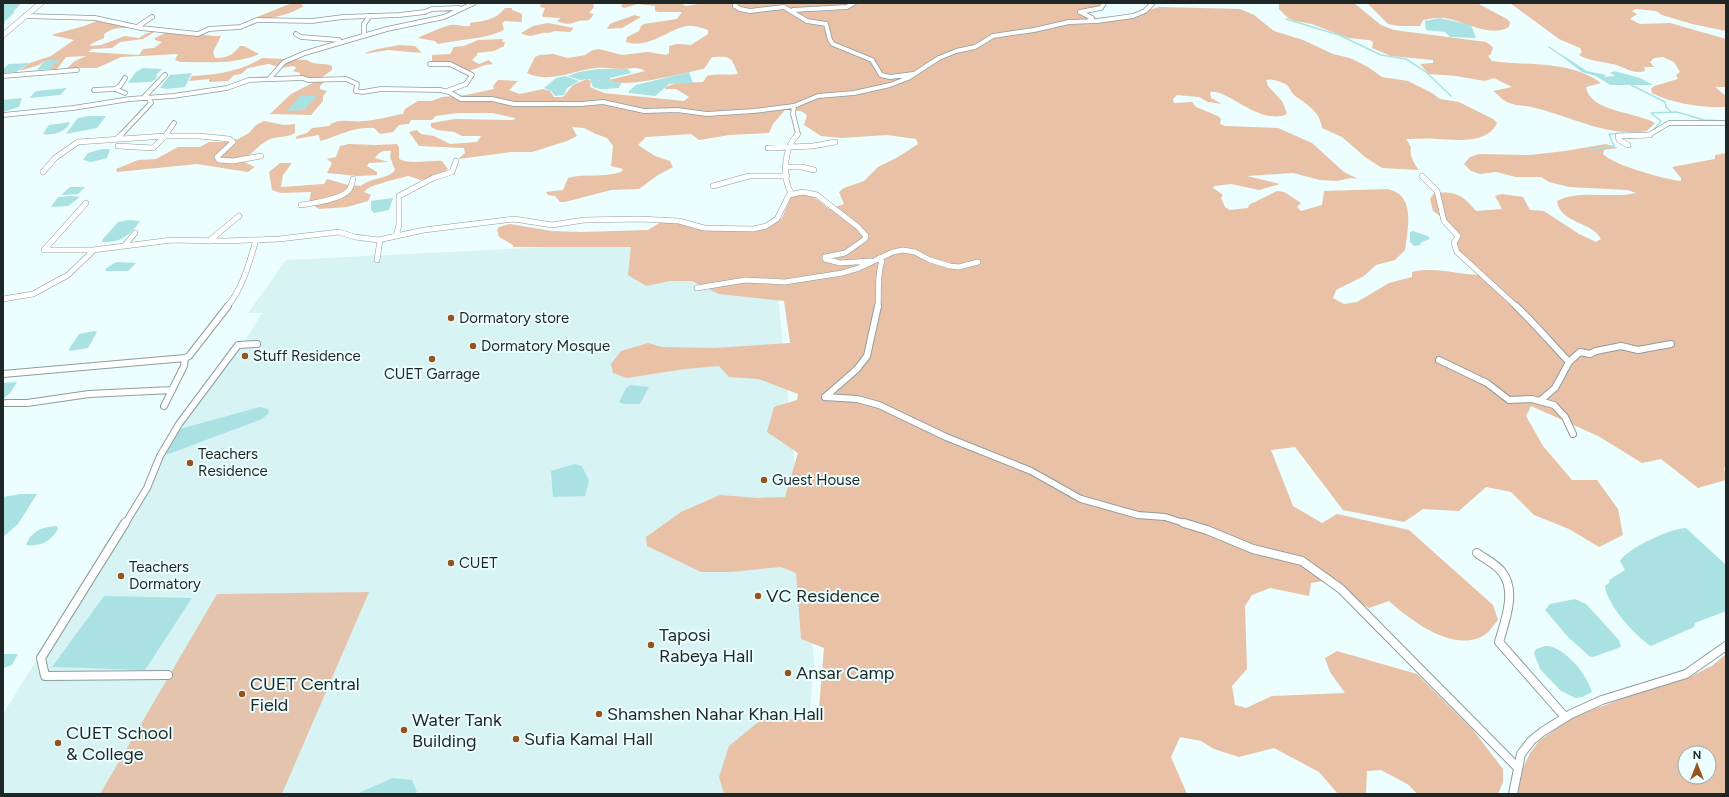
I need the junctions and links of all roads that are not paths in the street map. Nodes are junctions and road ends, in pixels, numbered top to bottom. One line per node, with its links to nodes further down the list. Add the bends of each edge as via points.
1 (42, 3): 9 (main road)
2 (474, 3): 7 (street)
3 (736, 3): 8 (street, via 735,7 746,11 780,7)
4 (854, 3): 8 (street, via 849,7)
5 (1104, 3): 12 (street, via 1101,8 1080,12 1092,18)
6 (1153, 3): 12 (street, via 1145,11 1133,16)
7 (459, 8): 10 (street); 16 (street, via 451,15 439,19)
8 (792, 10): 20 (street, via 807,21 826,24 833,44 872,60 881,75 890,77)
9 (25, 16): 13 (street, via 95,18); 15 (main road)
10 (370, 16): 13 (street, via 297,22 257,20 240,27 209,29 198,34); 16 (street, via 364,24)
11 (152, 17): 13 (street)
12 (1086, 22): 20 (street, via 1069,22 990,37 976,47 939,58)
13 (137, 27)
14 (296, 34): 17 (street, via 300,37)
15 (3, 35)
16 (364, 36): 17 (street)
17 (345, 40): 24 (street, via 291,58)
18 (430, 64): 27 (street, via 448,64 472,75 466,84)
19 (77, 70): 22 (street)
20 (913, 74): 30 (street, via 890,85 854,94 818,96)
21 (165, 75): 29 (street, via 145,96)
22 (3, 76)
23 (124, 78): 25 (street)
24 (269, 79): 27 (street, via 346,79 357,84 356,91 360,92 418,88); 29 (street, via 249,80 227,88)
25 (115, 89): 26 (street); 28 (street)
26 (94, 90)
27 (447, 91): 30 (street, via 460,99 492,99 514,104 603,102 644,111 677,110 707,114)
28 (125, 93)
29 (149, 98): 31 (street); 35 (street, via 151,103)
30 (794, 106): 39 (street, via 793,114 798,134)
31 (3, 115)
32 (174, 123): 34 (street)
33 (1726, 123): 37 (street, via 1668,123 1659,132 1651,135 1618,136 1619,140)
34 (165, 136): 35 (street); 38 (street, via 153,148); 41 (street, via 231,139 233,142 217,157 223,161)
35 (117, 139): 45 (street, via 74,144 55,158)
36 (835, 142): 39 (street)
37 (1628, 145)
38 (118, 146)
39 (789, 147): 40 (street); 43 (street)
40 (768, 148)
41 (261, 156)
42 (456, 161): 55 (street, via 452,172 433,178 399,196 399,225)
43 (787, 167): 44 (street); 46 (street)
44 (814, 170)
45 (43, 172)
46 (787, 176): 49 (street, via 749,176); 50 (street, via 788,189)
47 (1422, 176): 71 (street, via 1438,191 1444,221 1458,236 1454,243 1457,252 1537,326)
48 (353, 179): 52 (street, via 350,190 345,194 313,204)
49 (713, 186)
50 (791, 193): 55 (street, via 780,216 760,228 704,228 679,221 630,218 584,220 552,225 514,219); 63 (street, via 817,195 866,236 845,253 825,257 826,261)
51 (86, 204): 60 (street, via 44,250)
52 (301, 204)
53 (239, 216): 58 (street)
54 (135, 233): 59 (street)
55 (396, 236): 57 (street)
56 (256, 240): 57 (street, via 339,232); 58 (street); 69 (street, via 245,277 235,297 198,346)
57 (380, 240): 62 (street)
58 (209, 241): 59 (street, via 172,240)
59 (124, 246): 60 (street)
60 (93, 250): 66 (street, via 62,279 33,294)
61 (879, 258): 63 (street); 64 (street, via 903,250 950,266 959,267); 82 (street, via 882,262 878,269 878,307 867,356 857,369 825,397 857,399 879,405 952,440 1031,472 1081,499 1138,515 1165,517 1207,530 1253,549 1302,561 1341,589)
62 (378, 260)
63 (871, 261): 65 (street, via 842,273 818,277 785,282 745,280)
64 (978, 262)
65 (697, 288)
66 (3, 299)
67 (257, 344): 80 (street, via 238,345 179,424 160,456 146,488 40,658 45,676)
68 (1671, 344): 71 (street, via 1638,350 1621,346 1590,354 1580,352)
69 (185, 358): 72 (street); 73 (street, via 184,366)
70 (1439, 360): 74 (street, via 1486,383 1509,400 1529,397)
71 (1569, 362): 74 (street, via 1560,383 1552,393)
72 (3, 374)
73 (172, 390): 75 (street, via 155,393 88,394); 76 (street)
74 (1542, 399): 77 (street, via 1566,417)
75 (6, 403)
76 (164, 406)
77 (1573, 434)
78 (1477, 553): 81 (street, via 1502,573 1508,586 1509,600 1499,642)
79 (1726, 646): 81 (street, via 1697,669 1684,675 1628,691)
80 (168, 675)
81 (1565, 717): 82 (street, via 1534,738 1522,751)
82 (1518, 768): 83 (street)
83 (1513, 794)

